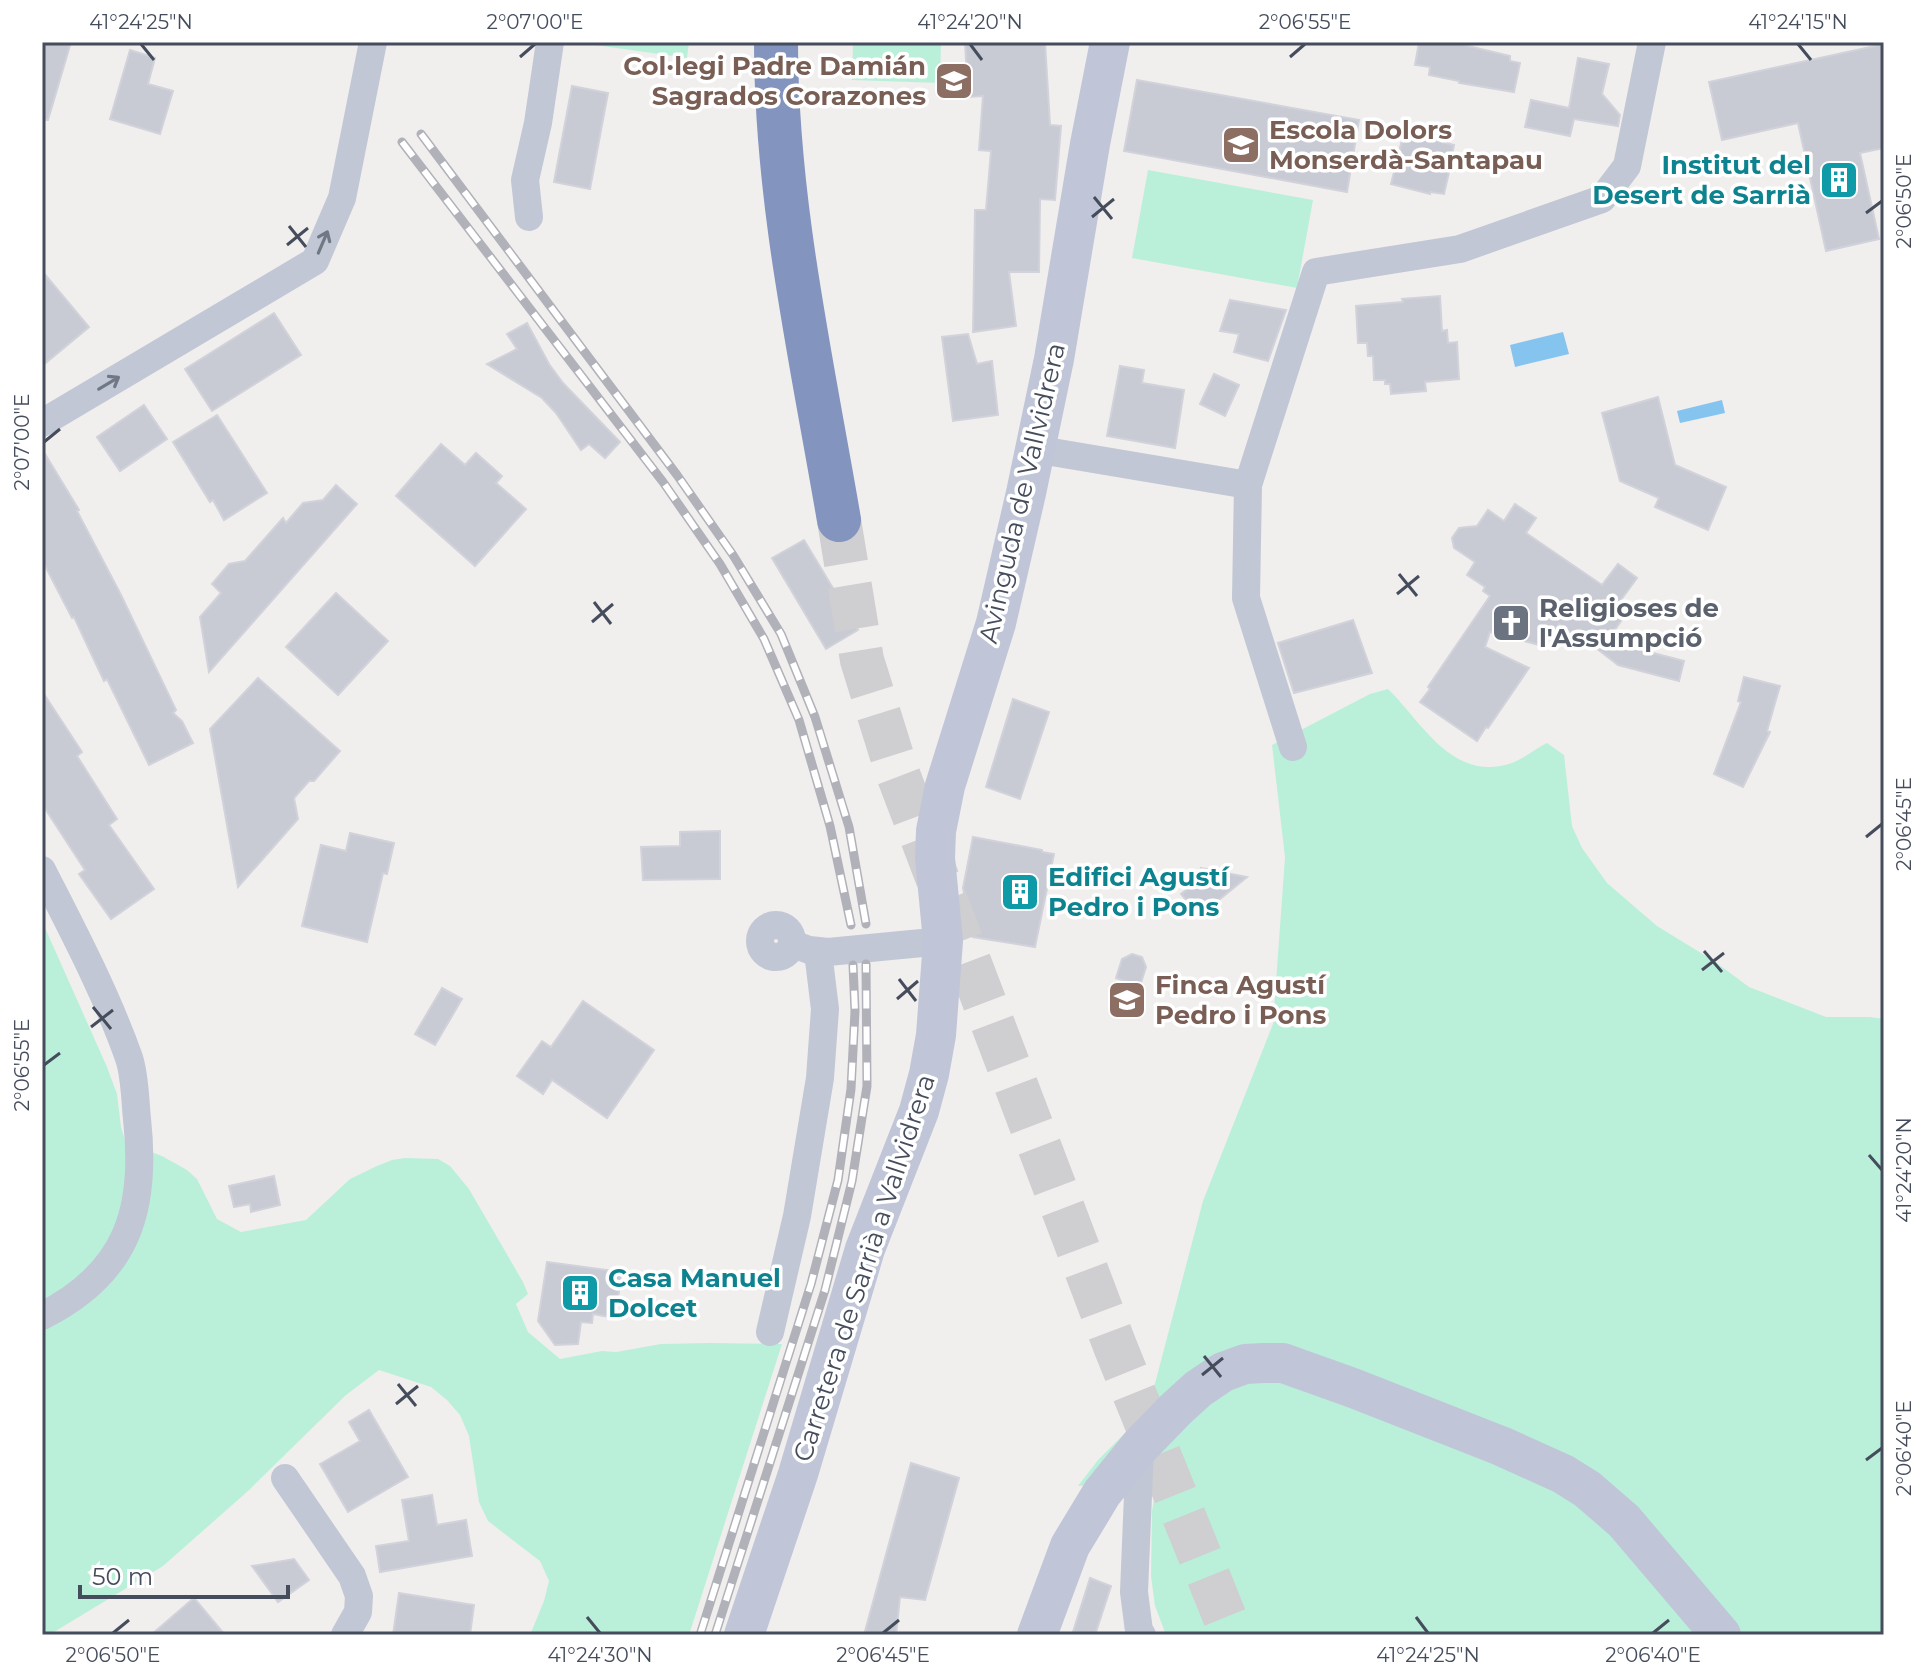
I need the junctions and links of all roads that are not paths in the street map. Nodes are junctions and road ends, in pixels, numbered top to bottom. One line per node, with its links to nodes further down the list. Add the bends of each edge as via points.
1 (373, 42): 10 (street, one-way to 1, via 315,261 342,198)
2 (550, 42): 9 (street, via 525,180)
3 (745, 42): 8 (highway, via 752,79)
4 (776, 42): 8 (highway)
5 (807, 42): 8 (highway)
6 (1110, 42): 11 (main road, Avinguda de Vallvidrera)
7 (1652, 42): 12 (street, via 1627,166 1602,199 1460,249 1316,272)
8 (778, 131): 13 (highway, via 800,306)
9 (529, 217)
10 (42, 423)
11 (1034, 449): 12 (street); 16 (main road, Avinguda de Vallvidrera, via 996,623 945,786 936,831)
12 (1248, 485): 14 (street, via 1246,598)
13 (839, 520)
14 (1293, 747)
15 (42, 870): 17 (street, via 94,973 130,1062 139,1187 135,1212 113,1259 80,1294)
16 (934, 942): 18 (street, via 813,949 825,1009 820,1078 797,1216); 22 (main road, Carretera de Sarrià a Vallvidrera, via 936,1035 919,1111 865,1249)
17 (42, 1316)
18 (770, 1332)
19 (1140, 1446): 23 (main road, via 1102,1493 1070,1546); 24 (street, via 1134,1592); 25 (main road, via 1223,1372 1245,1364 1283,1363 1563,1474 1624,1521)
20 (285, 1478): 21 (street, via 352,1576 358,1612)
21 (345, 1635)
22 (744, 1635)
23 (1037, 1635)
24 (1142, 1635)
25 (1721, 1635)

